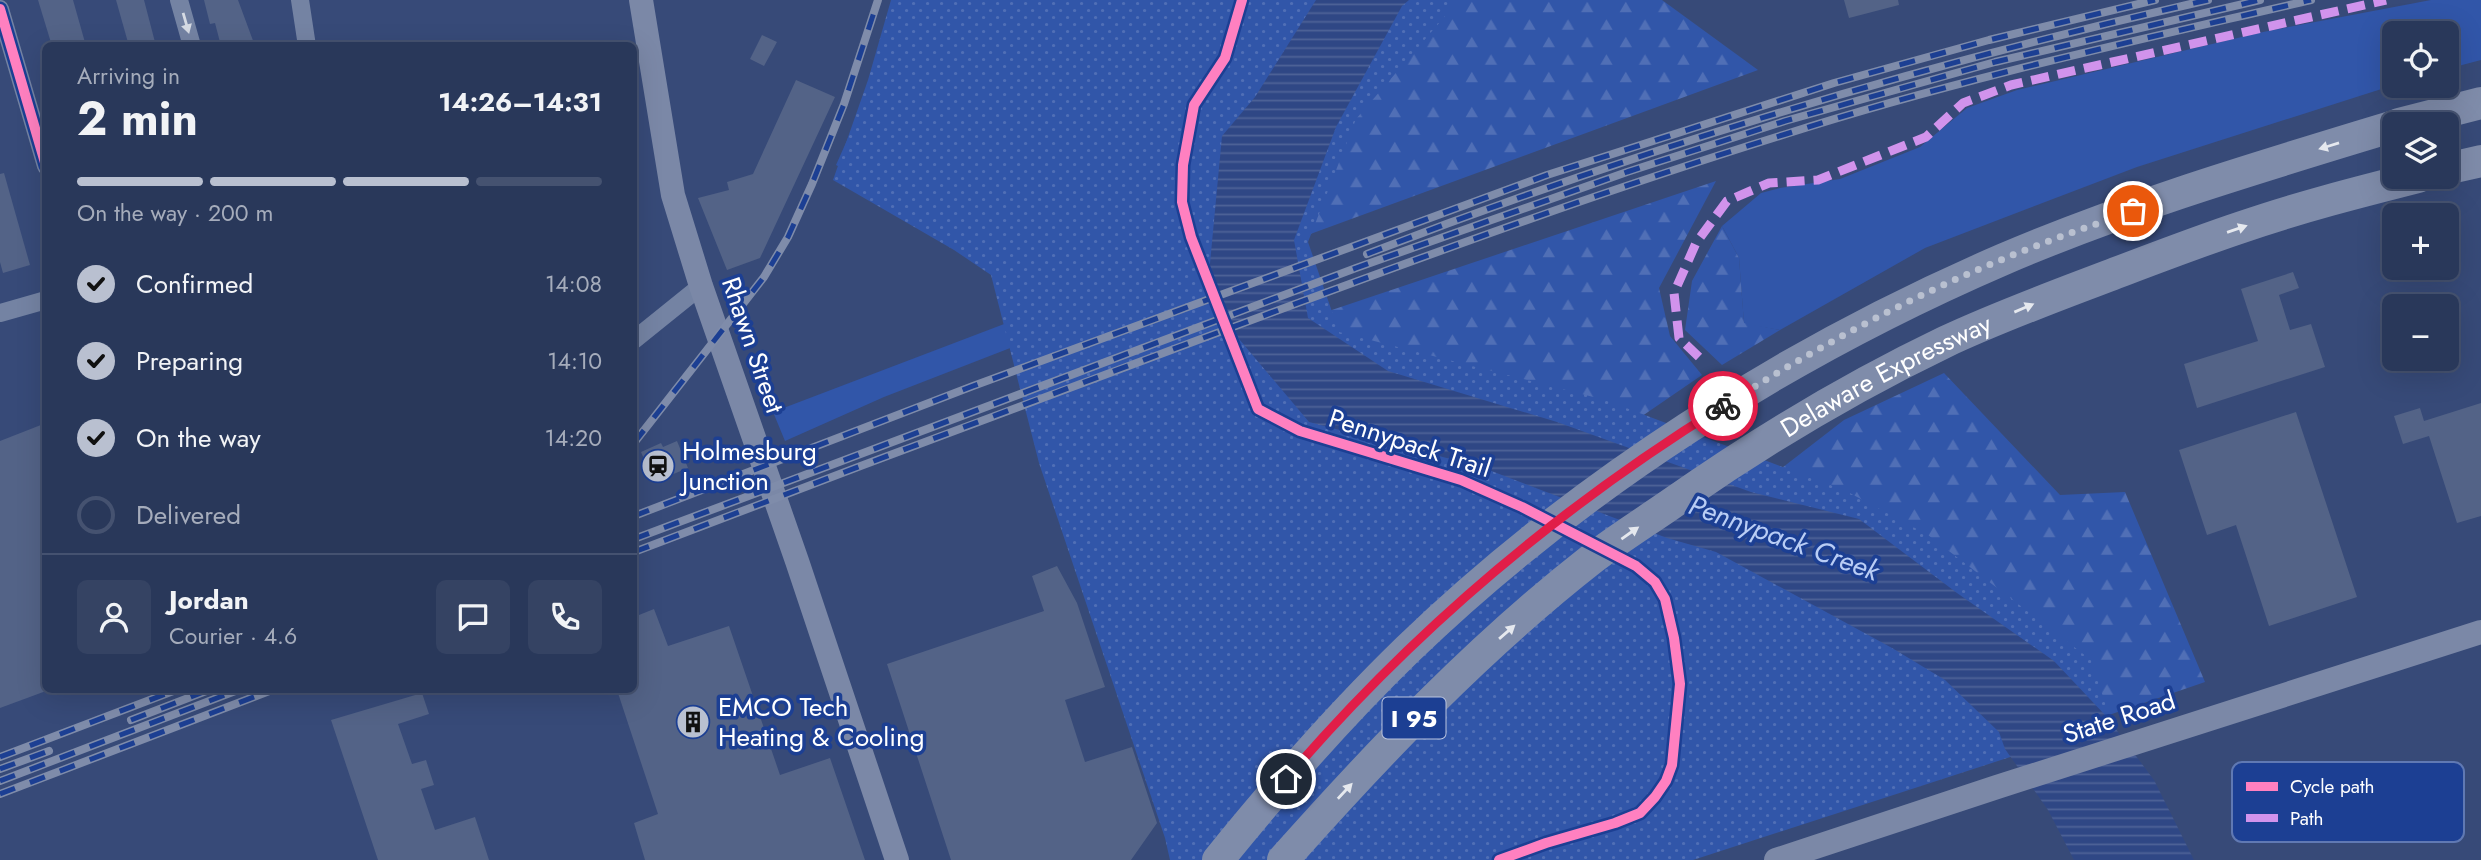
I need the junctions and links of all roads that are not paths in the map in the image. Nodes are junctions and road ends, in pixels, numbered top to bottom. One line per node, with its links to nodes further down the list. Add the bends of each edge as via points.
1 (179, 0): 5 (street, one-way to 5)
2 (300, 0): 6 (street)
3 (641, 0): 14 (main road, Rhawn Street, via 673,195)
4 (0, 9): 10 (street)
5 (191, 42)
6 (306, 42)
7 (2481, 103): 8 (highway)
8 (2446, 112)
9 (2382, 130): 20 (highway, Delaware Expressway / I 95, one-way to 20, via 2239,173 2007,257 1813,351 1689,426 1559,519 1408,649 1299,763)
10 (42, 152)
11 (2481, 161): 12 (highway)
12 (2459, 166)
13 (2382, 186): 21 (highway, Delaware Expressway / I 95, one-way to 13, via 1439,691 1556,589 1595,556 1790,425 1874,378 2026,307 2242,227)
14 (701, 286): 17 (street); 19 (main road, Rhawn Street)
15 (42, 301): 16 (street)
16 (0, 313)
17 (637, 338)
18 (2481, 632): 22 (main road, State Road)
19 (897, 860)
20 (1217, 860)
21 (1283, 860)
22 (1776, 860)

